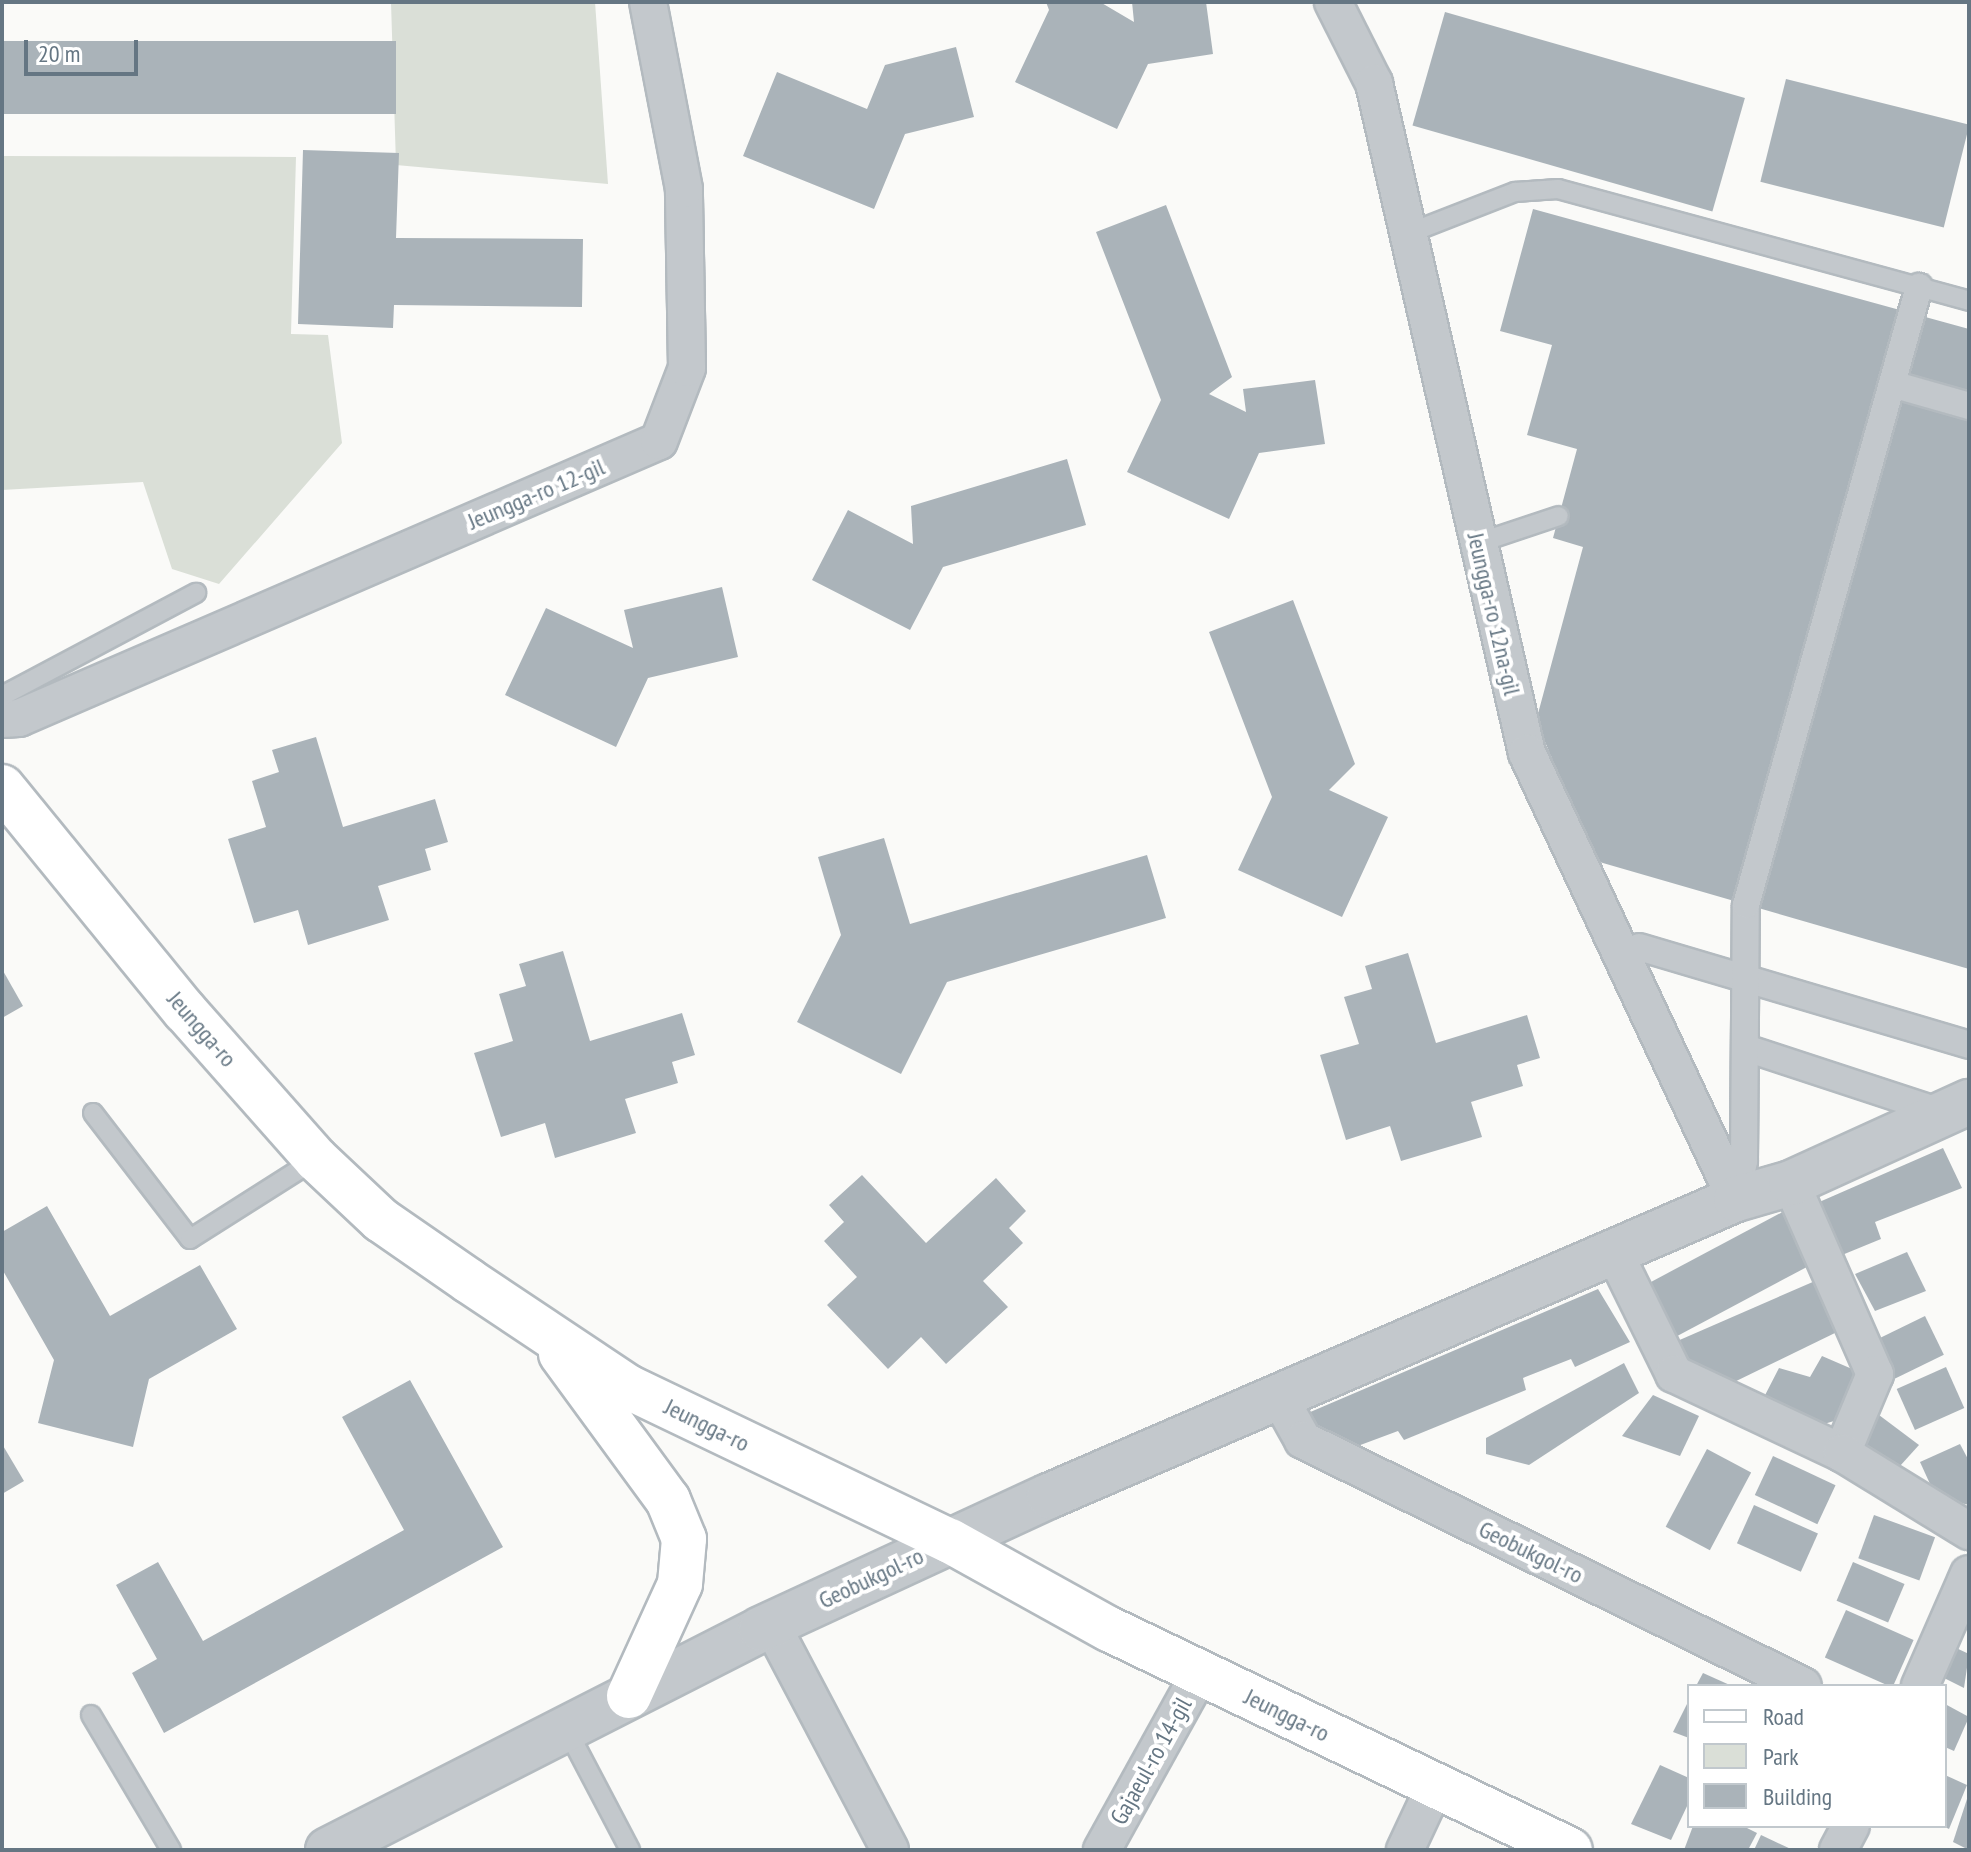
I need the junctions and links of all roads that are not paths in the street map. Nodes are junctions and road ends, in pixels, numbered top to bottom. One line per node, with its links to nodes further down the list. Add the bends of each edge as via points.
1 (648, 2): 12 (street, Jeungga-ro 12-gil, via 684,189 687,368 659,441 19,718)
2 (1333, 2): 3 (street, Jeungga-ro 12na-gil, via 1374,83)
3 (1407, 234): 4 (lane, via 1515,192 1558,189); 9 (street, Jeungga-ro 12na-gil)
4 (1919, 287): 5 (lane); 6 (street)
5 (1969, 301)
6 (1892, 384): 7 (street); 15 (street, via 1746,905)
7 (1969, 406)
8 (1559, 516): 9 (lane)
9 (1478, 543): 22 (street, Jeungga-ro 12na-gil, via 1527,753)
10 (196, 593): 11 (lane)
11 (2, 696)
12 (2, 719)
13 (2, 787): 20 (main road, Jeungga-ro, via 185,1011)
14 (1639, 947): 15 (street)
15 (1747, 978): 16 (street); 17 (street)
16 (1969, 1045)
17 (1746, 1048): 18 (street); 22 (street, via 1744,1161)
18 (1956, 1108): 21 (street, Geobukgol-ro)
19 (93, 1113): 20 (lane, via 190,1239)
20 (316, 1159): 24 (main road, Jeungga-ro, via 381,1220)
21 (1791, 1183): 22 (street, Geobukgol-ro); 26 (street, via 1875,1374)
22 (1736, 1199): 23 (street, Geobukgol-ro)
23 (1614, 1252): 25 (street, Geobukgol-ro); 26 (street, via 1674,1374)
24 (543, 1330): 28 (main road, Jeungga-ro, via 628,1387); 34 (main road, via 668,1500 684,1539 680,1584)
25 (1279, 1397): 28 (street, Geobukgol-ro); 32 (street, Geobukgol-ro, via 1303,1440)
26 (1842, 1453): 27 (street)
27 (1969, 1531)
28 (950, 1541): 30 (street, Geobukgol-ro); 31 (main road, Jeungga-ro)
29 (1969, 1574): 33 (street)
30 (771, 1624): 34 (street, Geobukgol-ro); 42 (street)
31 (1200, 1673): 37 (main road, Jeungga-ro); 43 (street, Gajaeul-ro 14-gil)
32 (1799, 1684)
33 (1921, 1684)
34 (629, 1696): 36 (street, Geobukgol-ro)
35 (91, 1715): 39 (lane)
36 (566, 1728): 40 (street, Geobukgol-ro); 41 (lane)
37 (1435, 1786): 44 (street); 45 (main road, Jeungga-ro)
38 (1850, 1828): 46 (street)
39 (171, 1850)
40 (328, 1850)
41 (630, 1850)
42 (890, 1850)
43 (1102, 1850)
44 (1405, 1850)
45 (1570, 1850)
46 (1838, 1850)

